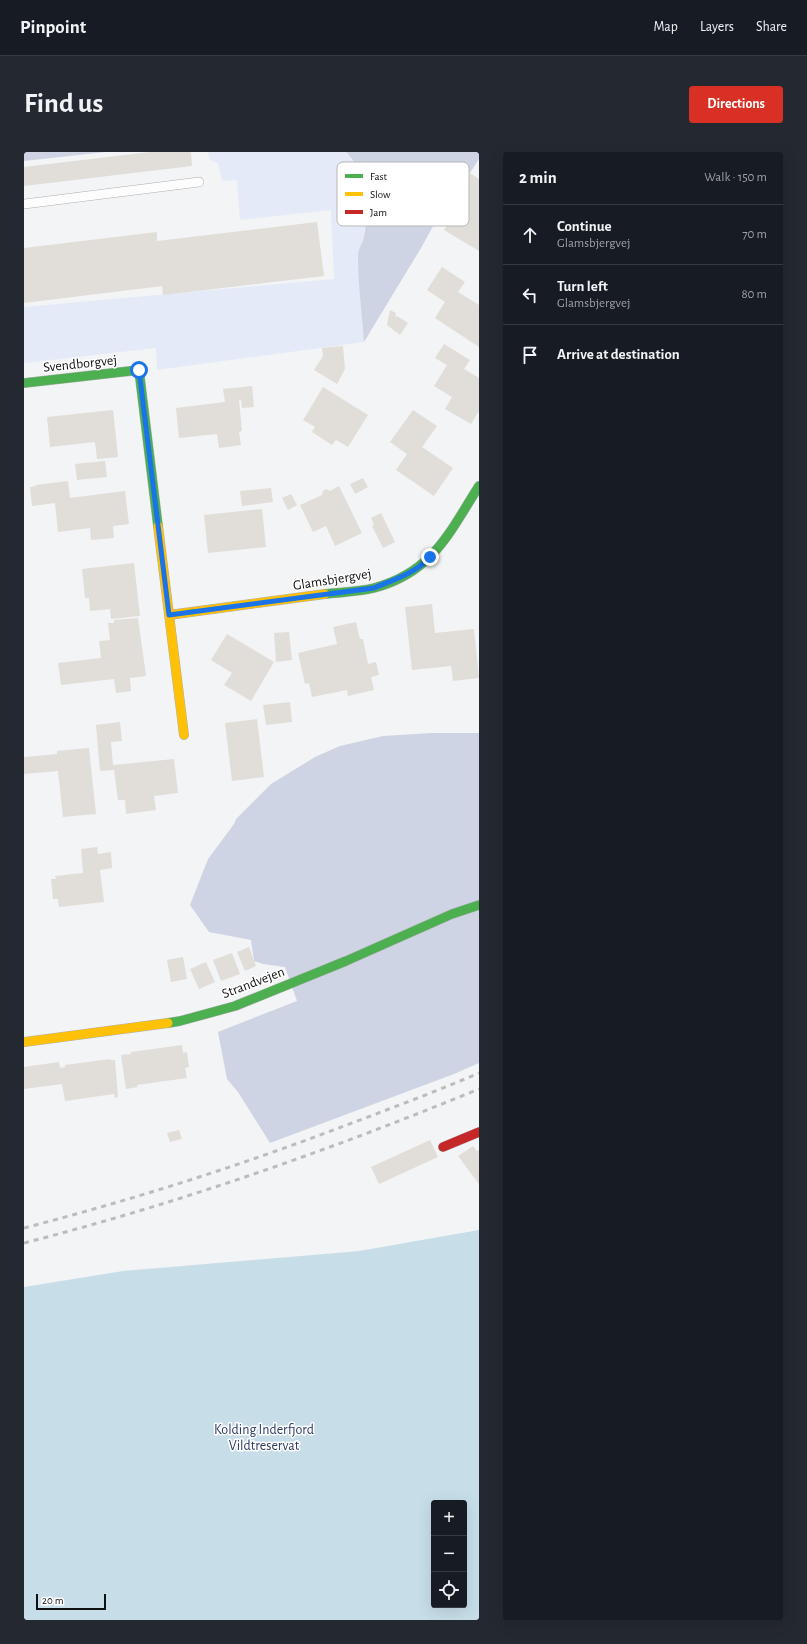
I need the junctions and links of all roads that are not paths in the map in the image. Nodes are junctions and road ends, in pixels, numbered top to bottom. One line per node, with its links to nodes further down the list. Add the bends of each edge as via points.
1 (199, 182): 2 (lane)
2 (24, 204)
3 (24, 383): 5 (street, Svendborgvej, via 139,370)
4 (479, 486): 5 (street, Glamsbjergvej, via 443,542 423,565 380,586)
5 (169, 615): 6 (street)
6 (184, 735)
7 (479, 905): 8 (street, Strandvejen, via 452,914 235,1006 180,1021)
8 (24, 1042)
9 (479, 1132): 10 (street)
10 (443, 1147)

